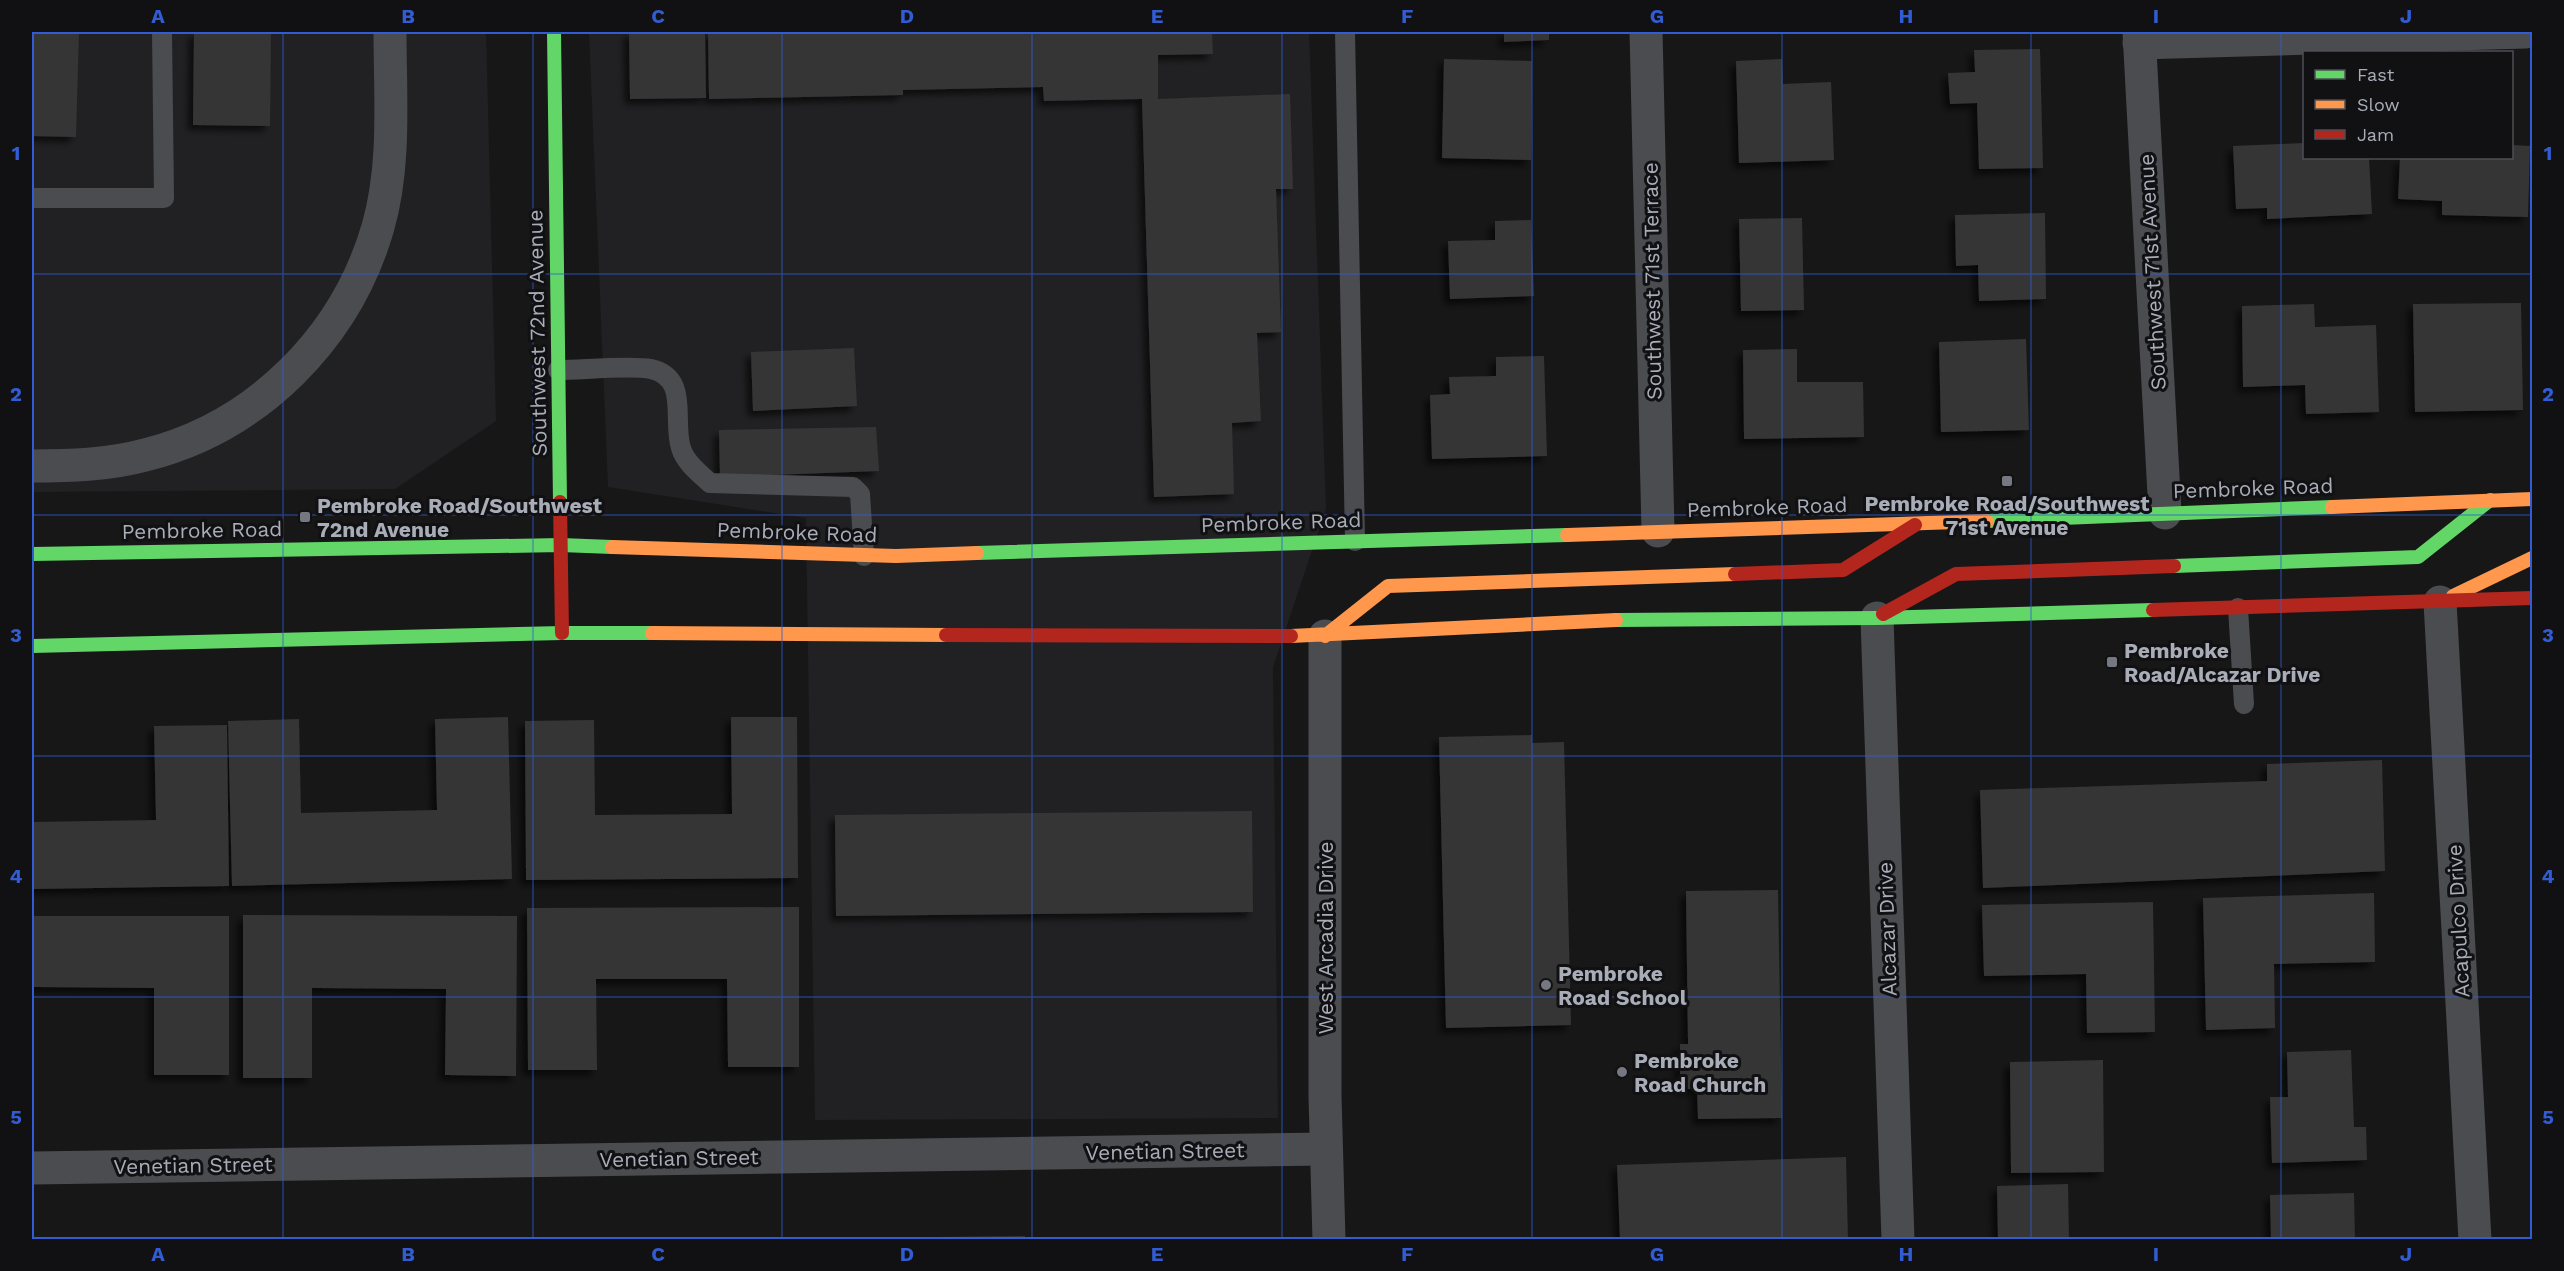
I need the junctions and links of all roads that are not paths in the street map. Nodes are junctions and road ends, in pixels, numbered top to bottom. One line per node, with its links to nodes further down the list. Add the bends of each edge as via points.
1 (162, 32): 8 (lane, via 164,198)
2 (390, 32): 10 (street, via 387,171 378,226 339,313 309,357 231,421 188,441 144,455 94,464)
3 (554, 32): 9 (main road, Southwest 72nd Avenue)
4 (1345, 32): 16 (lane)
5 (1646, 32): 15 (street, Southwest 71st Terrace)
6 (2526, 32): 7 (street)
7 (2139, 37): 13 (street, Southwest 71st Avenue)
8 (32, 198)
9 (558, 370): 17 (main road, Southwest 72nd Avenue); 19 (lane, via 650,369 667,376 675,386 680,446 685,458 710,483 853,487 860,494)
10 (32, 466)
11 (2532, 499): 12 (main road, Pembroke Road)
12 (2490, 500): 13 (main road, Pembroke Road); 24 (main road, via 2418,557 1956,574)
13 (2165, 513): 14 (main road, Pembroke Road)
14 (1919, 523): 15 (main road, Pembroke Road); 26 (main road, via 1843,570 1388,586)
15 (1658, 531): 16 (main road, Pembroke Road)
16 (1355, 541): 19 (main road, Pembroke Road)
17 (561, 545): 18 (main road, Pembroke Road); 19 (main road, Pembroke Road); 25 (main road, Southwest 72nd Avenue)
18 (32, 554)
19 (864, 556)
20 (2532, 558): 22 (main road)
21 (2532, 598): 22 (main road)
22 (2440, 602): 23 (main road); 33 (street, Acapulco Drive)
23 (2238, 608): 24 (main road); 28 (lane)
24 (1877, 618): 26 (main road, via 1638,619); 32 (street, Alcazar Drive)
25 (562, 633): 26 (main road); 27 (main road)
26 (1325, 636): 29 (street, West Arcadia Drive)
27 (32, 646)
28 (2244, 704)
29 (1326, 1149): 30 (street, Venetian Street); 31 (street, West Arcadia Drive)
30 (32, 1168)
31 (1329, 1239)
32 (1898, 1239)
33 (2475, 1239)

